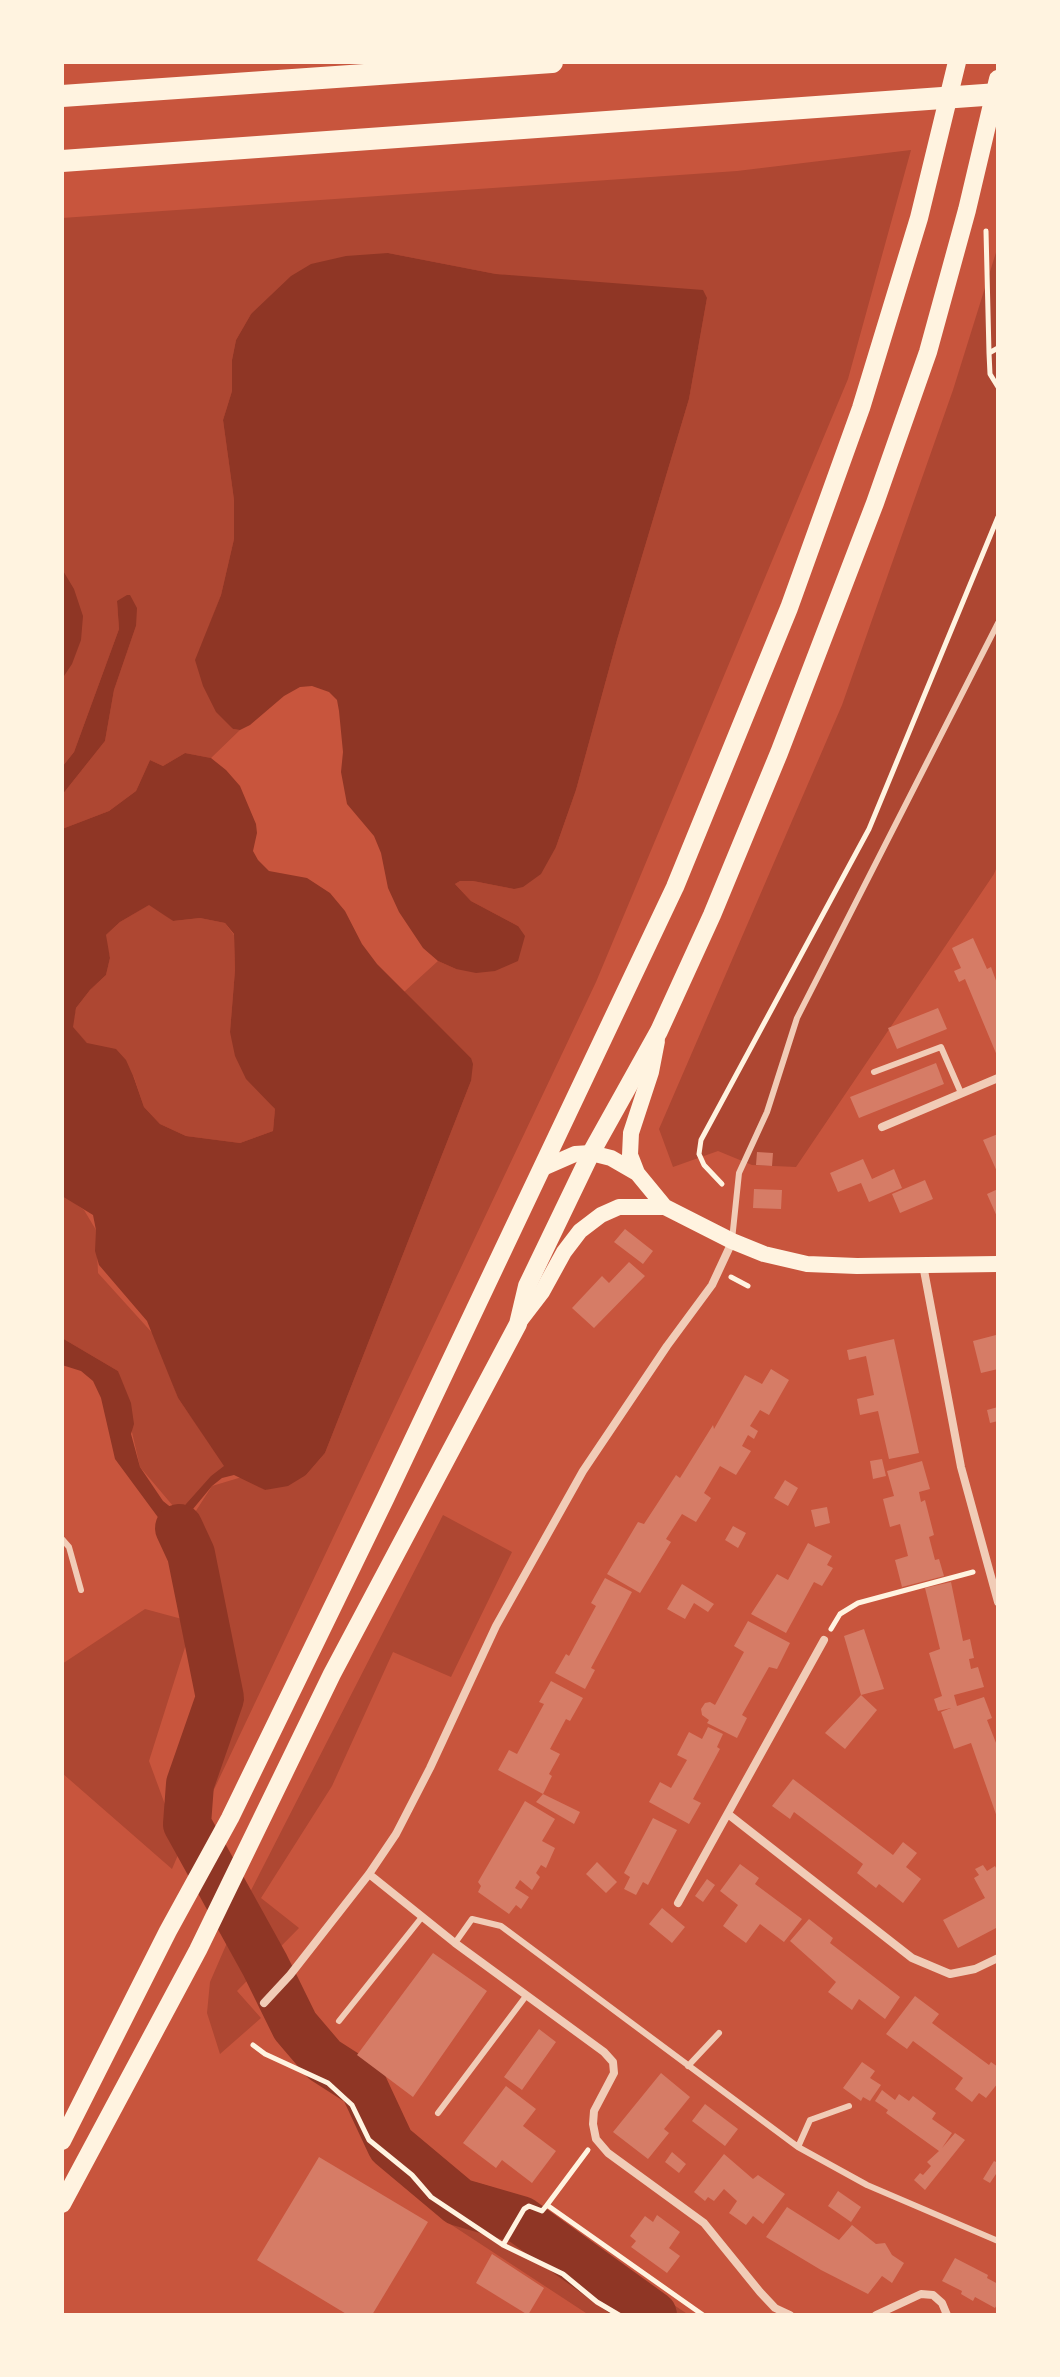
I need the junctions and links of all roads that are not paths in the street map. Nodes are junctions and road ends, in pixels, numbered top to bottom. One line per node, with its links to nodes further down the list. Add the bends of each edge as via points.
1 (552, 62): 5 (highway)
2 (957, 62): 14 (main road, via 919,218 861,408 778,636 675,887)
3 (998, 79): 8 (main road, via 928,352 875,503 779,753)
4 (998, 94): 6 (highway)
5 (62, 96)
6 (62, 161)
7 (998, 623): 17 (lane, via 797,1018 767,1112 742,1161)
8 (659, 1031): 13 (main road); 15 (main road, via 631,1133 630,1155)
9 (874, 1072): 11 (lane, via 941,1047)
10 (998, 1078): 11 (street)
11 (961, 1093): 12 (street)
12 (882, 1127)
13 (591, 1153): 14 (main road); 15 (main road); 20 (main road, via 527,1286)
14 (543, 1168): 37 (main road, via 230,1818)
15 (637, 1173): 16 (main road)
16 (665, 1207): 17 (main road); 20 (main road, via 619,1207 580,1231)
17 (732, 1241): 19 (main road, via 807,1264); 26 (street, via 712,1285 583,1471 496,1626 396,1834)
18 (998, 1264): 19 (main road)
19 (923, 1265): 23 (street, via 961,1467)
20 (518, 1324): 33 (main road, via 347,1647)
21 (62, 1539): 22 (lane)
22 (81, 1590)
23 (998, 1602)
24 (824, 1640): 25 (street)
25 (728, 1814): 27 (street); 30 (street, via 912,1958 950,1974)
26 (369, 1874): 28 (street); 32 (street)
27 (678, 1903)
28 (422, 1917): 29 (street); 34 (lane)
29 (455, 1943): 31 (street); 36 (lane, via 472,1919 501,1926)
30 (998, 1958)
31 (526, 1996): 39 (lane); 44 (street, via 613,2062 614,2073 594,2111 596,2139 704,2223 760,2292)
32 (264, 2003)
33 (166, 2011): 37 (main road, via 138,2012); 42 (main road)
34 (339, 2021)
35 (719, 2033): 36 (lane)
36 (688, 2066): 41 (lane)
37 (93, 2079): 40 (main road)
38 (849, 2106): 41 (lane, via 810,2120)
39 (438, 2113)
40 (62, 2141)
41 (798, 2147): 43 (lane, via 867,2185)
42 (62, 2204)
43 (998, 2241)
44 (790, 2315)
45 (876, 2315): 46 (street, via 921,2294 933,2295)
46 (947, 2315)

